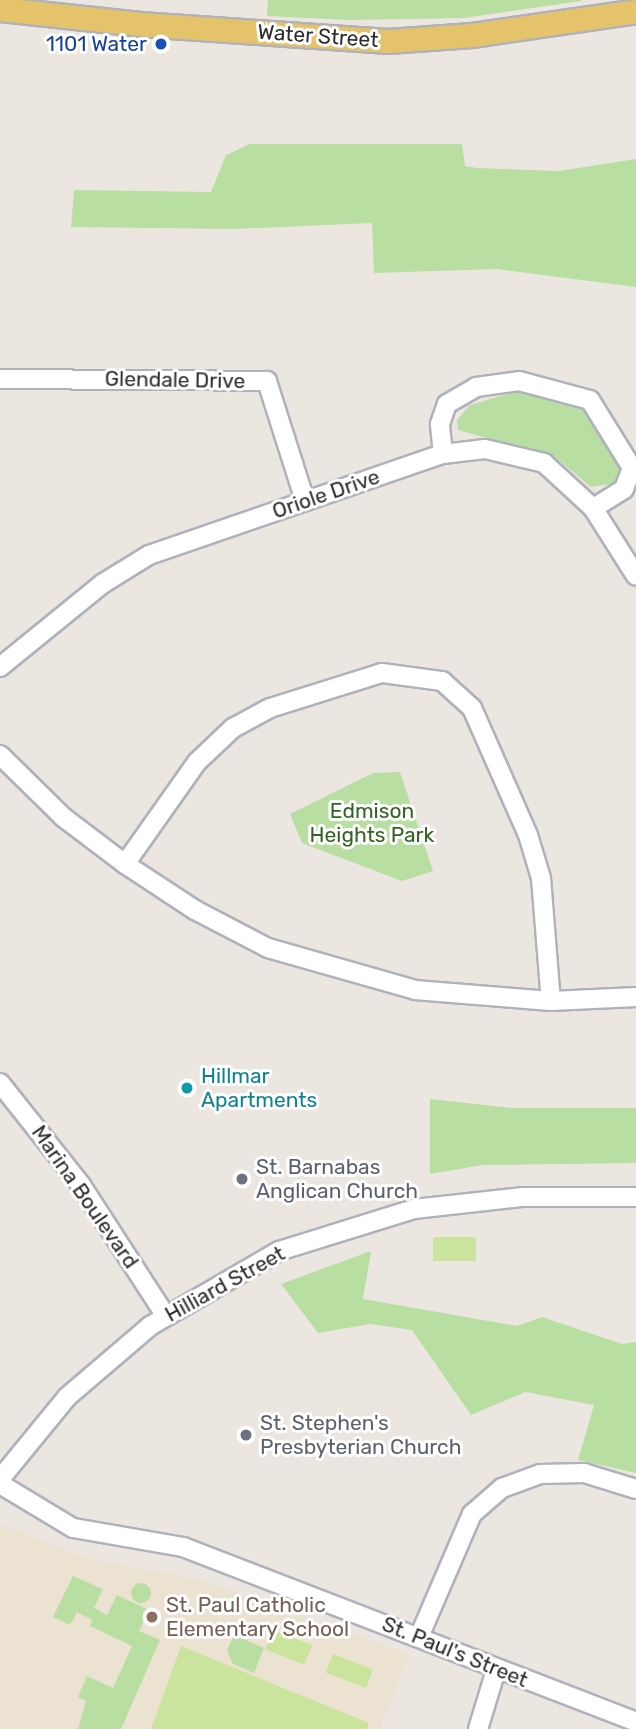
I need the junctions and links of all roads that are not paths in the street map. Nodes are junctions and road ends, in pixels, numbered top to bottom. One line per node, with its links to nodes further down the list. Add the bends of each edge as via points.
1 (0, 9): 2 (main road, Water Street, via 388,41 472,35)
2 (636, 11)
3 (0, 379): 5 (street, Glendale Drive, via 267,381)
4 (443, 454): 5 (street, Oriole Drive); 6 (street, Oriole Drive, via 485,449 544,463); 6 (street, via 440,424 447,404 476,387 519,381 590,400 632,468 624,489)
5 (305, 500): 8 (street, Oriole Drive, via 149,555 102,584)
6 (593, 508): 7 (street, Oriole Drive)
7 (636, 576)
8 (0, 667)
9 (0, 755): 10 (street, via 63,817)
10 (125, 864): 12 (street, via 195,910 288,955 415,990); 12 (street, via 197,762 233,728 270,708 382,673 442,681 472,708 528,835 541,878)
11 (636, 997): 12 (street)
12 (551, 1001)
13 (0, 1083): 15 (street, Marina Boulevard, via 81,1185)
14 (636, 1197): 15 (street, Hilliard Street, via 523,1197 414,1209 279,1251)
15 (165, 1315): 16 (street, Hilliard Street, via 67,1397)
16 (0, 1481): 18 (street, St. Paul's Street, via 74,1528 183,1547)
17 (636, 1489): 18 (street, via 584,1473 540,1474 502,1488 472,1514)
18 (419, 1637): 19 (street, St. Paul's Street)
19 (496, 1670): 20 (street, St. Paul's Street); 21 (street)
20 (636, 1722)
21 (478, 1729)

